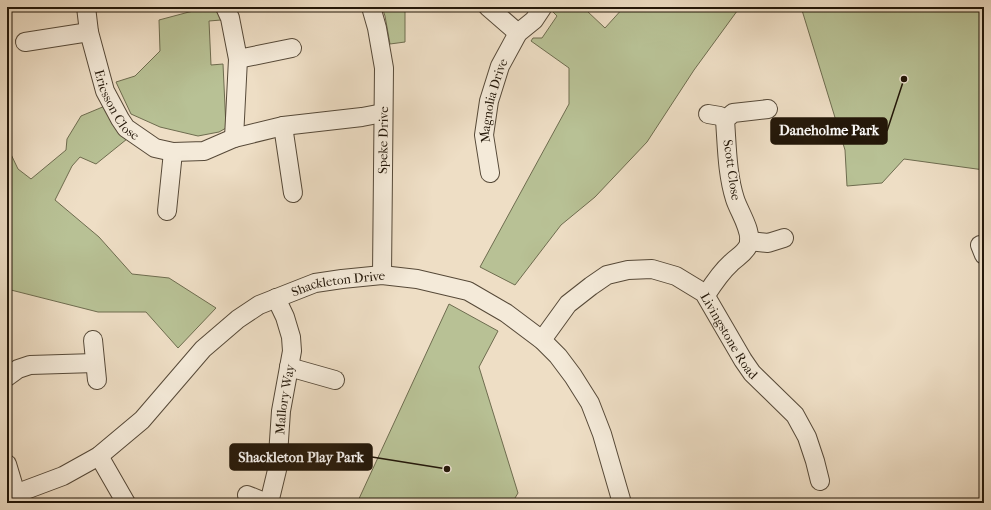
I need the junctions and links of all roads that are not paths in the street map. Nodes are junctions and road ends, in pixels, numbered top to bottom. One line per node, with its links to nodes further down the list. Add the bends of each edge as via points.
1 (86, 7): 6 (street, Ericsson Close)
2 (225, 7): 10 (street, via 230,18)
3 (371, 7): 12 (street, Speke Drive, via 378,28 384,68)
4 (488, 7): 7 (street)
5 (542, 8): 7 (street, Magnolia Drive, via 534,20)
6 (89, 32): 8 (street); 17 (street, Ericsson Close, via 105,90 126,128 155,148)
7 (518, 33): 18 (street, Magnolia Drive, via 500,66 489,101 484,135)
8 (25, 42)
9 (292, 48): 10 (street)
10 (238, 59): 16 (street)
11 (768, 109): 14 (street, via 733,113)
12 (383, 113): 15 (street, Ericsson Close); 23 (street, Speke Drive)
13 (708, 114): 14 (street)
14 (726, 120): 22 (street, Scott Close, via 730,175)
15 (283, 126): 16 (street, Ericsson Close); 19 (street)
16 (234, 138): 17 (street, Ericsson Close, via 204,151)
17 (173, 152): 20 (street)
18 (490, 173)
19 (293, 193)
20 (167, 211)
21 (784, 238): 22 (street, via 768,243)
22 (749, 241): 24 (street, via 743,253 730,264)
23 (382, 276): 25 (street, Shackleton Drive, via 315,283); 27 (street, Shackleton Drive, via 417,279 468,292 506,313)
24 (706, 295): 27 (street, Livingstone Road, via 676,276 652,269 628,270 607,275 568,304); 33 (street, Livingstone Road, via 752,373 795,415 807,437)
25 (276, 298): 28 (street, Mallory Way, via 291,337); 31 (street, Shackleton Drive, via 259,305 238,319 203,349 142,420)
26 (94, 340): 29 (street, via 96,372 30,365 18,369)
27 (542, 340): 38 (street, Shackleton Drive, via 558,356 590,403)
28 (289, 367): 30 (street); 37 (street, Mallory Way, via 281,411 277,470)
29 (7, 377)
30 (335, 380)
31 (99, 456): 35 (street, Shackleton Drive, via 63,476); 36 (street)
32 (7, 464): 35 (street)
33 (820, 481)
34 (247, 495): 37 (street, Mallory Way)
35 (12, 496)
36 (126, 503)
37 (268, 503)
38 (622, 503)

